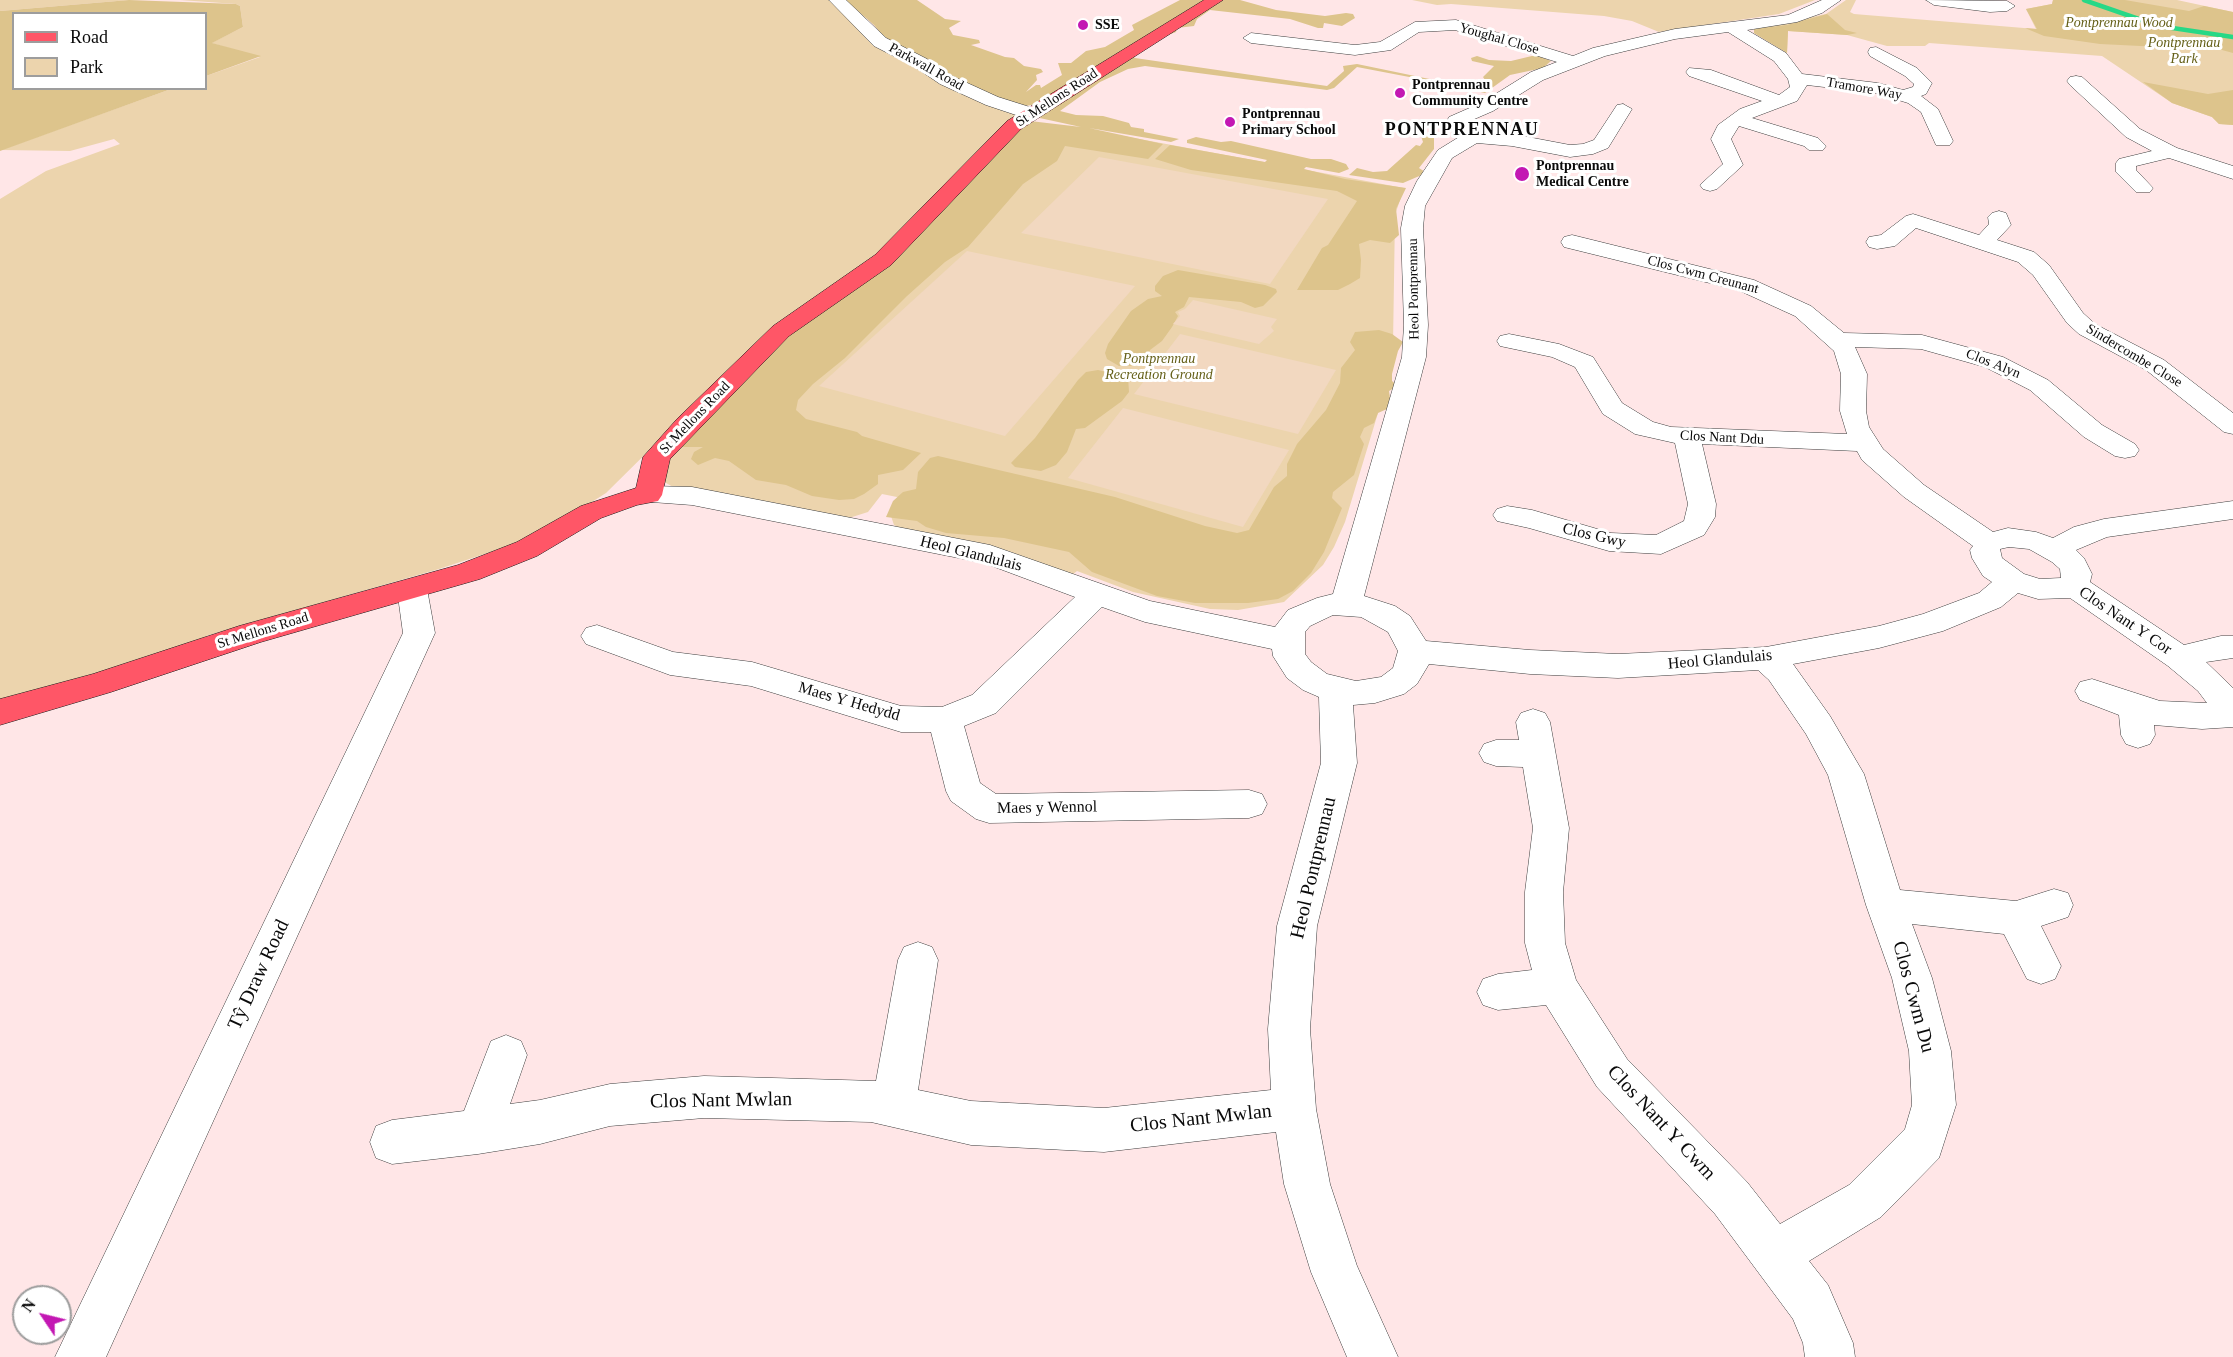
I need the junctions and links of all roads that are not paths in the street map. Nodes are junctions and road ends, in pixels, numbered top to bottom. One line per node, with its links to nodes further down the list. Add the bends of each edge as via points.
1 (837, 0): 17 (street, Parkwall Road, via 880,42 954,84)
2 (1215, 0): 17 (main road, St Mellons Road)
3 (1833, 0): 6 (street, via 1791,19)
4 (1934, 0): 5 (street)
5 (2007, 6)
6 (1730, 26): 9 (street, via 1651,38); 11 (street, via 1780,57)
7 (1251, 38): 9 (street, Youghal Close, via 1355,50 1385,46 1415,27 1456,25)
8 (1876, 52): 13 (street, via 1923,83 1920,90)
9 (1571, 61): 15 (street, via 1518,86)
10 (1695, 72): 14 (street)
11 (1797, 79): 13 (street, Tramore Way); 14 (street, via 1799,88)
12 (2076, 81): 23 (street, via 2120,123)
13 (1905, 95): 21 (street, Tramore Way, via 1929,109)
14 (1780, 102): 18 (street)
15 (1487, 107): 19 (street); 20 (street)
16 (1623, 109): 19 (street, via 1596,148 1570,151)
17 (1029, 113): 37 (main road, St Mellons Road, via 883,260 781,331 686,425 657,457)
18 (1736, 119): 22 (street); 25 (street, via 1727,125 1721,140 1733,165)
19 (1479, 133): 20 (street, Heol Pontprennau); 20 (street)
20 (1449, 136): 46 (street, Heol Pontprennau, via 1415,206 1412,228 1416,325 1412,366)
21 (1943, 141)
22 (1816, 146)
23 (2170, 152): 24 (street); 26 (street, via 2126,163 2126,172)
24 (2233, 173)
25 (1710, 185)
26 (2143, 188)
27 (1998, 217): 30 (street, via 2000,225)
28 (1572, 242): 31 (street, Clos Cwm Creunant, via 1712,275 1770,294 1803,311)
29 (1876, 242): 30 (street, Sindercombe Close, via 1887,241 1913,220)
30 (1984, 242): 33 (street, Sindercombe Close, via 2035,263 2087,329 2155,365)
31 (1838, 340): 35 (street, Clos Cwm Creunant, via 1854,374 1853,411); 36 (street, Clos Alyn, via 1922,342 1994,362 2039,385 2093,431)
32 (1509, 341): 34 (street, Clos Nant Ddu, via 1559,351 1584,362 1612,408 1624,418 1644,428)
33 (2230, 421)
34 (1687, 438): 35 (street, Clos Nant Ddu); 39 (street, Clos Gwy, via 1702,504 1701,517 1694,528 1681,536 1661,544 1609,542)
35 (1864, 443): 40 (street, Clos Cwm Creunant, via 1914,491)
36 (2125, 450)
37 (648, 495): 44 (main road, St Mellons Road, via 591,512 517,553); 45 (street, Heol Glandulais, via 692,496 982,554)
38 (2233, 510): 41 (street, via 2104,528)
39 (1507, 515)
40 (1989, 543): 41 (street, via 2008,537 2022,538); 42 (street, via 1986,558 1994,569)
41 (2054, 549): 43 (street, via 2073,565 2077,574)
42 (2013, 581): 43 (street, via 2055,591); 51 (street, Heol Glandulais, via 1990,600 1932,623)
43 (2072, 585): 52 (street, Clos Nant Y Cor)
44 (412, 589): 55 (main road, St Mellons Road, via 250,634); 73 (street, Tŷ Draw Road, via 419,633)
45 (1096, 594): 48 (street, Heol Glandulais, via 1145,611); 57 (street, Maes Y Hedydd, via 984,704)
46 (1346, 604): 48 (street, via 1328,605 1299,618 1290,628); 50 (street, via 1375,610 1399,624)
47 (597, 636): 57 (street, Maes Y Hedydd, via 670,663 752,674 901,719)
48 (1287, 641): 53 (street, via 1299,670)
49 (2233, 647): 52 (street, Clos Nant Y Cor)
50 (1414, 651): 51 (street, Heol Glandulais, via 1618,666); 53 (street, via 1413,664 1392,686 1356,693)
51 (1766, 658): 60 (street, Clos Cwm Du, via 1781,672 1818,724 1846,774)
52 (2179, 658): 56 (street, Clos Nant Y Cor, via 2210,683)
53 (1335, 690): 69 (street, Heol Pontprennau, via 1339,764 1297,926 1288,1029)
54 (2092, 691): 56 (street, Clos Nant Y Cor, via 2137,722 2160,714)
55 (0, 712)
56 (2233, 713)
57 (945, 720): 59 (street, Maes y Wennol, via 964,792 989,809 1206,791)
58 (1496, 753): 65 (street, Clos Nant Y Cwm, via 1536,738 1551,828 1544,892 1545,943)
59 (1250, 804)
60 (1885, 905): 62 (street); 72 (street, Clos Cwm Du, via 1912,978 1930,1051 1934,1105 1923,1142 1865,1201)
61 (2054, 905): 62 (street)
62 (2016, 918): 64 (street)
63 (918, 960): 68 (street)
64 (2041, 966)
65 (1557, 986): 66 (street); 72 (street, Clos Nant Y Cwm, via 1612,1072 1731,1198)
66 (1498, 992)
67 (506, 1055): 70 (street)
68 (894, 1106): 69 (street, Clos Nant Mwlan, via 972,1123 1104,1130); 70 (street, Clos Nant Mwlan, via 871,1101 704,1097 610,1105)
69 (1294, 1109): 74 (street, Heol Pontprennau, via 1307,1184 1335,1272)
70 (478, 1132): 71 (street, Clos Nant Mwlan)
71 (392, 1142)
72 (1774, 1255): 75 (street, via 1811,1302)
73 (80, 1357)
74 (1373, 1357)
75 (1830, 1357)

